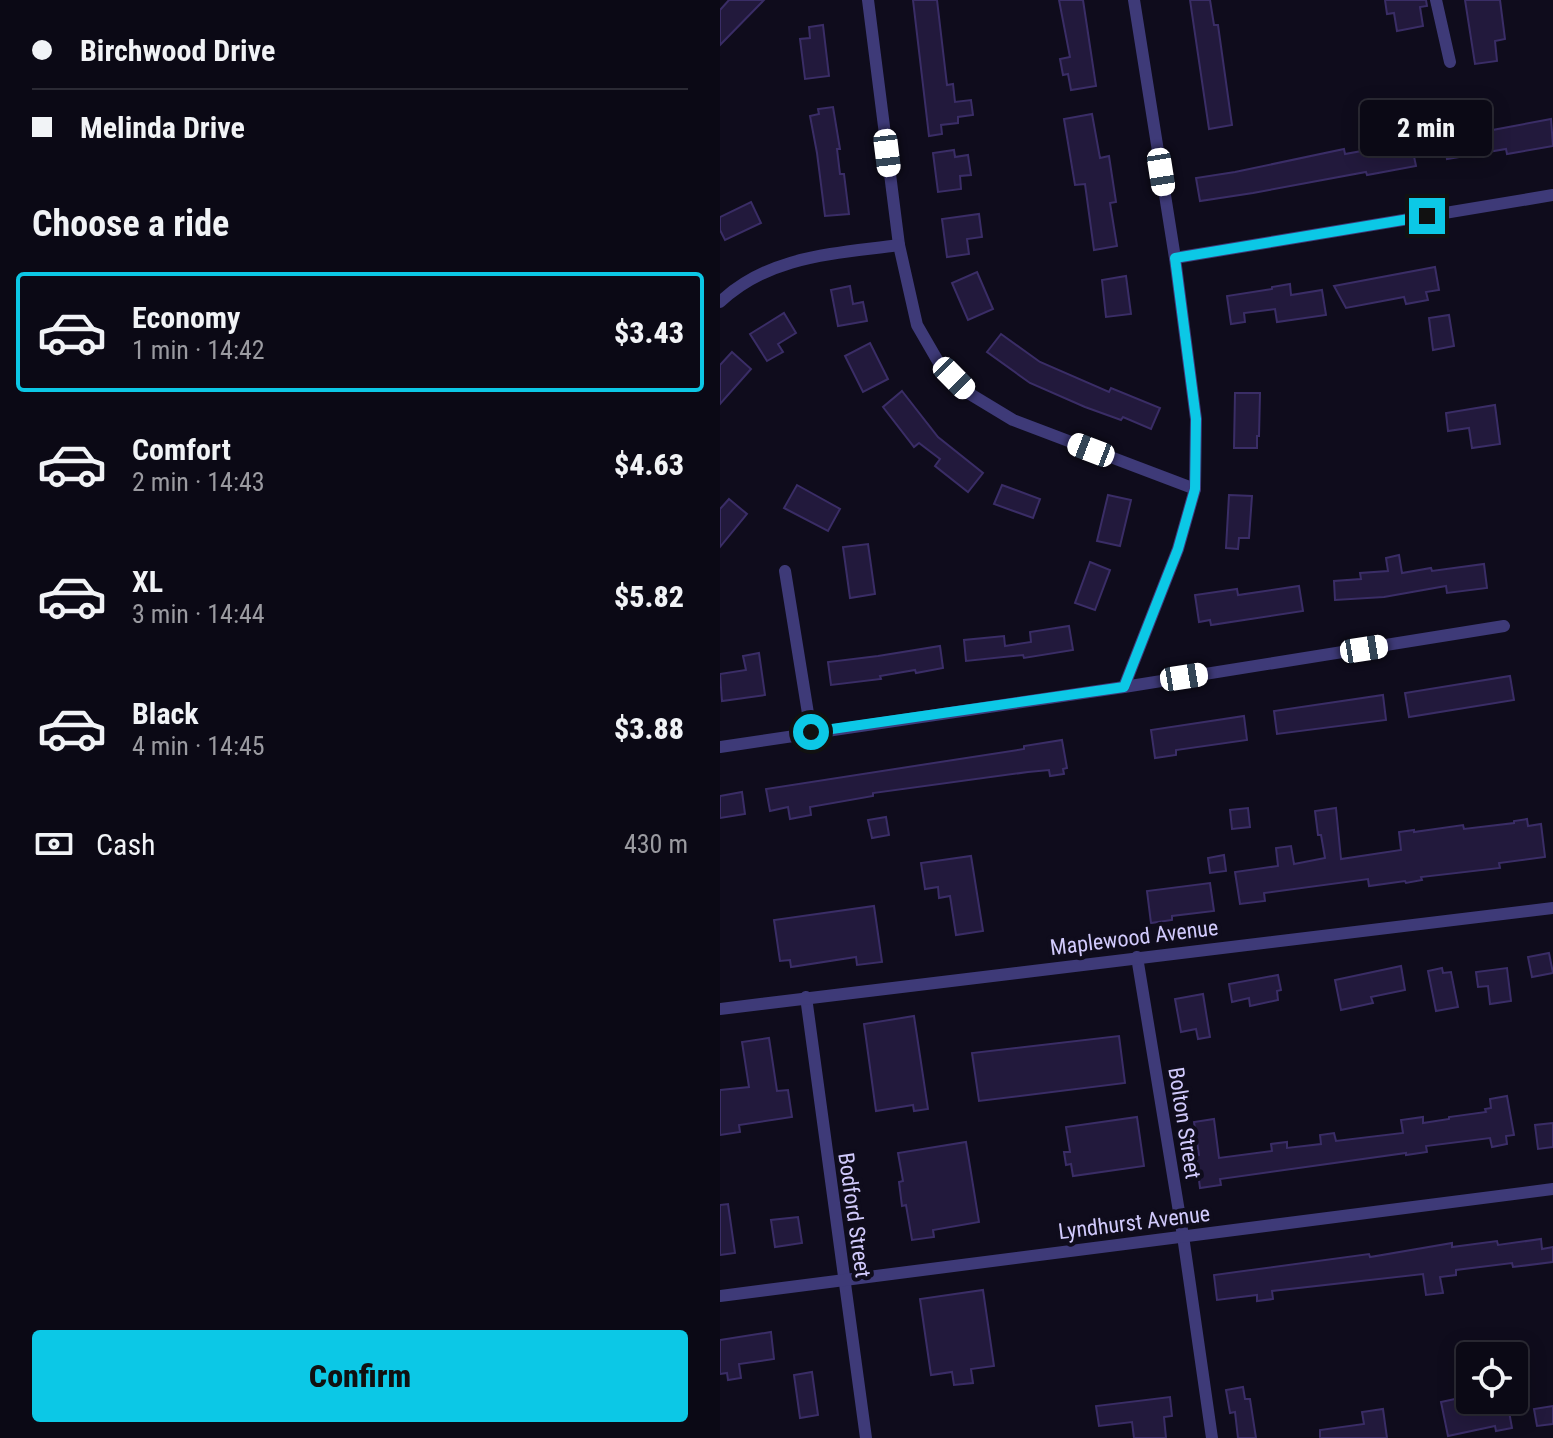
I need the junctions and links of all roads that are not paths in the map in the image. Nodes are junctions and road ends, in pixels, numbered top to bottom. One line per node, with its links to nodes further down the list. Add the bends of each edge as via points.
1 (868, 0): 6 (street)
2 (1134, 0): 7 (street)
3 (1436, 0): 4 (street)
4 (1450, 62)
5 (1553, 195): 7 (street)
6 (899, 245): 8 (street, via 785,264 745,281); 9 (street, via 917,325 939,363 970,394 1013,420)
7 (1175, 258): 9 (street, via 1196,419)
8 (720, 302)
9 (1195, 489): 12 (street, via 1178,549)
10 (785, 571): 13 (street)
11 (1504, 626): 12 (street)
12 (1124, 687): 13 (street)
13 (811, 732): 14 (street)
14 (720, 747)
15 (1553, 908): 16 (street, Maplewood Avenue)
16 (1137, 957): 17 (street, Maplewood Avenue); 20 (street, Bolton Street)
17 (806, 997): 18 (street, Maplewood Avenue); 21 (street, Bodford Street)
18 (720, 1009)
19 (1553, 1189): 20 (street, Lyndhurst Avenue)
20 (1183, 1236): 21 (street, Lyndhurst Avenue); 24 (street, Bolton Street)
21 (843, 1281): 22 (street, Lyndhurst Avenue); 23 (street, Bodford Street)
22 (720, 1296)
23 (866, 1438)
24 (1212, 1438)

